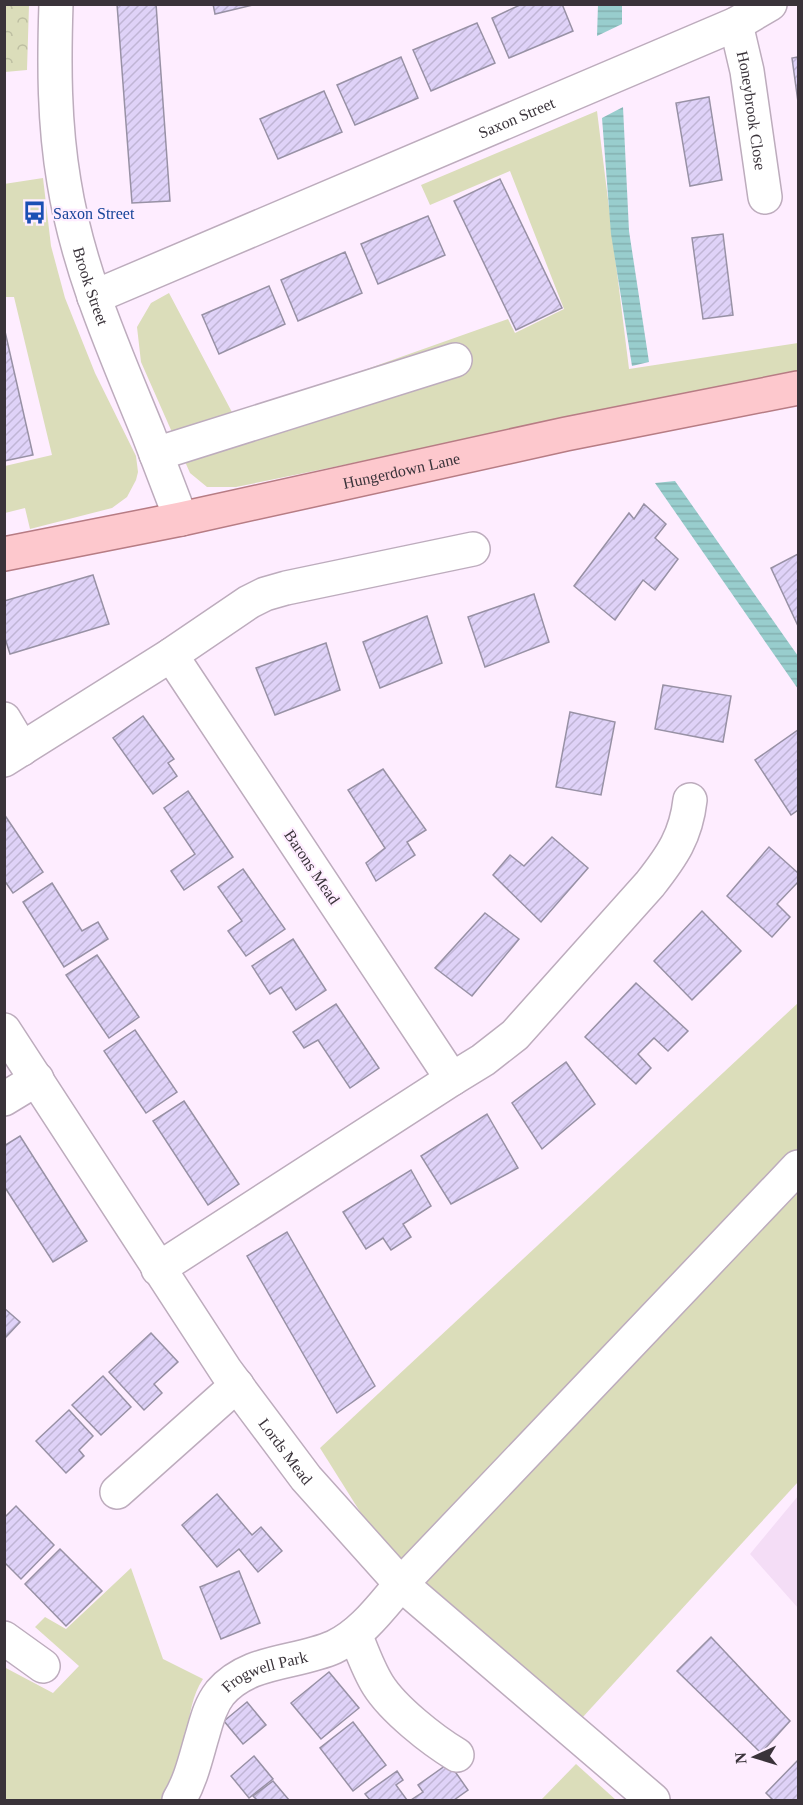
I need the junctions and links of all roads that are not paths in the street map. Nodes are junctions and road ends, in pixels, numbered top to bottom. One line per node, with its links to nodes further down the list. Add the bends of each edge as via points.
1 (56, 4): 5 (street, Brook Street, via 57,130 74,232)
2 (770, 4): 3 (street, Saxon Street)
3 (736, 24): 4 (street, Honeybrook Close, via 747,71); 5 (street, Saxon Street)
4 (765, 197)
5 (94, 297): 8 (street, Brook Street)
6 (455, 360): 8 (street)
7 (798, 388): 9 (main road, Hungerdown Lane, via 566,434)
8 (156, 454): 9 (street, Brook Street)
9 (181, 519): 11 (main road, Hungerdown Lane)
10 (473, 549): 12 (street, via 265,594)
11 (4, 554)
12 (171, 655): 14 (street); 18 (street, Barons Mead)
13 (4, 719): 14 (street)
14 (13, 754)
15 (688, 800): 18 (street, via 686,823 678,845 650,884 515,1035)
16 (4, 1030): 17 (street, Lords Mead)
17 (37, 1079): 19 (street); 21 (street, Lords Mead)
18 (452, 1079): 21 (street)
19 (4, 1100)
20 (798, 1167): 24 (street, Frogwell Park)
21 (158, 1269): 22 (street, Lords Mead)
22 (237, 1385): 23 (street); 24 (street, Lords Mead, via 306,1478)
23 (117, 1492)
24 (401, 1584): 25 (street, Frogwell Park); 30 (street, Lords Mead)
25 (355, 1634): 28 (street, via 378,1685 391,1701); 29 (street, Frogwell Park, via 327,1650 258,1668 226,1687 212,1706)
26 (4, 1638): 27 (street)
27 (43, 1666)
28 (457, 1755)
29 (179, 1800)
30 (652, 1800)

